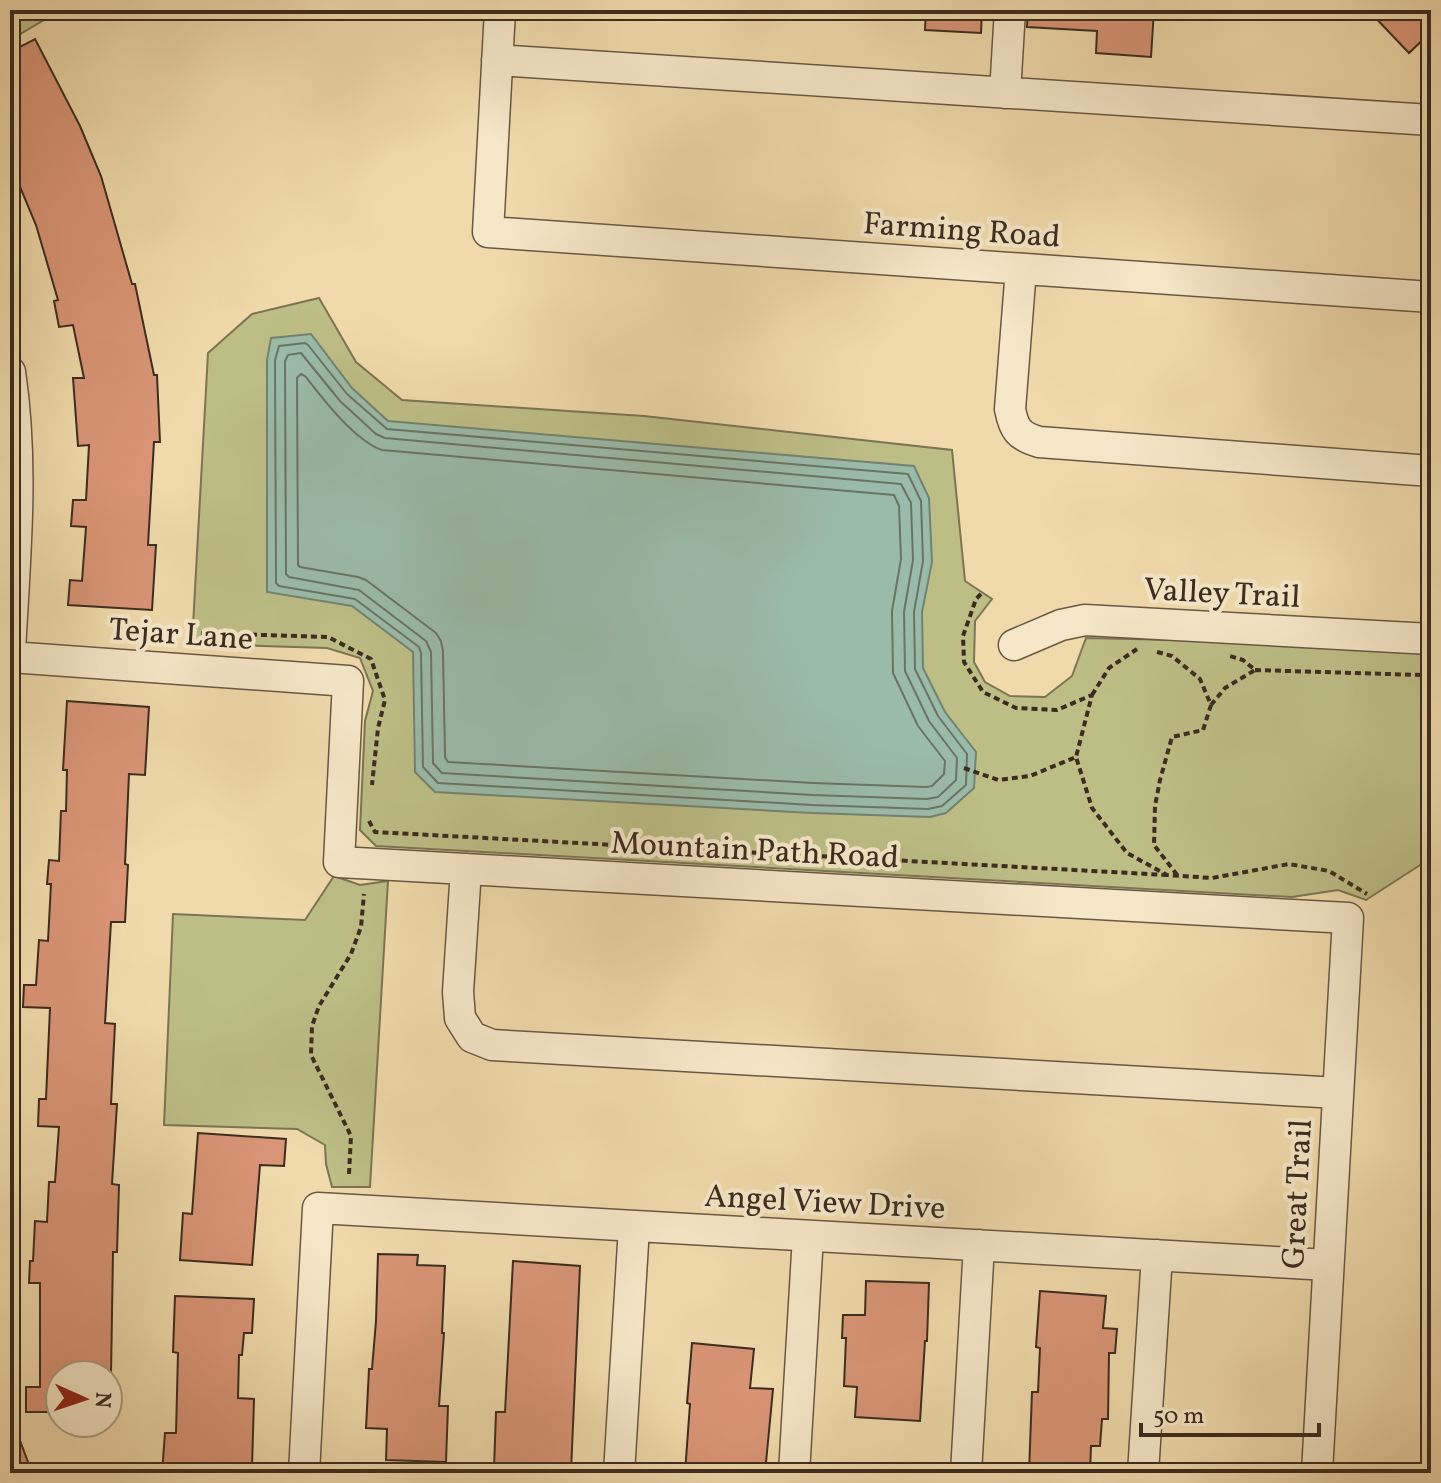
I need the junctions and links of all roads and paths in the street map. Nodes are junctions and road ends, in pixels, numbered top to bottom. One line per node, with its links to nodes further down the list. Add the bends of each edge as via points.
1 (500, 10): 3 (street)
2 (1010, 10): 4 (street)
3 (497, 60): 4 (street); 6 (street, Farming Road, via 488,232)
4 (1005, 93): 5 (street)
5 (1431, 120)
6 (1021, 269): 7 (street, Farming Road); 9 (street, via 1010,409 1026,438)
7 (1431, 297)
8 (10, 372): 16 (street, via 19,476)
9 (1431, 471)
10 (981, 594): 22 (path, via 963,636 964,662 983,692 1016,708 1057,710)
11 (201, 633): 26 (path, via 328,637 371,659 385,700)
12 (1431, 639): 13 (street, Valley Trail, via 1085,620)
13 (1014, 645)
14 (1162, 645): 23 (path, via 1150,648 1172,656 1200,679)
15 (1139, 648): 22 (path, via 1109,668)
16 (10, 651)
17 (1222, 654): 19 (path)
18 (10, 657): 20 (street, Tejar Lane)
19 (1255, 670): 21 (path, via 1421,675); 23 (path, via 1225,688)
20 (348, 681): 28 (street, Mountain Path Road, via 339,862)
21 (1431, 681)
22 (1092, 695): 24 (path)
23 (1211, 705): 30 (path, via 1203,730 1172,737 1155,806 1154,845)
24 (1076, 757): 25 (path, via 1030,776 998,780); 29 (path, via 1092,808 1127,853)
25 (964, 768)
26 (371, 789)
27 (368, 819): 29 (path, via 375,832)
28 (466, 869): 33 (street, Mountain Path Road); 34 (street, via 460,1018 472,1037 492,1045)
29 (1167, 875): 30 (path)
30 (1178, 876): 32 (path, via 1212,878 1289,864 1329,871)
31 (364, 894): 35 (path, via 361,927 351,954 312,1026 311,1055 351,1136)
32 (1367, 894)
33 (1348, 918): 34 (street, Great Trail)
34 (1338, 1093): 40 (street, Great Trail)
35 (349, 1174)
36 (634, 1227): 37 (street, Angel View Drive); 41 (street, Angel View Drive, via 318,1208); 42 (street)
37 (808, 1236): 38 (street, Angel View Drive); 43 (street)
38 (979, 1245): 39 (street, Angel View Drive); 44 (street)
39 (1157, 1255): 40 (street, Angel View Drive); 45 (street)
40 (1328, 1265): 46 (street, Great Trail)
41 (304, 1473)
42 (619, 1473)
43 (794, 1473)
44 (966, 1473)
45 (1143, 1473)
46 (1317, 1473)

